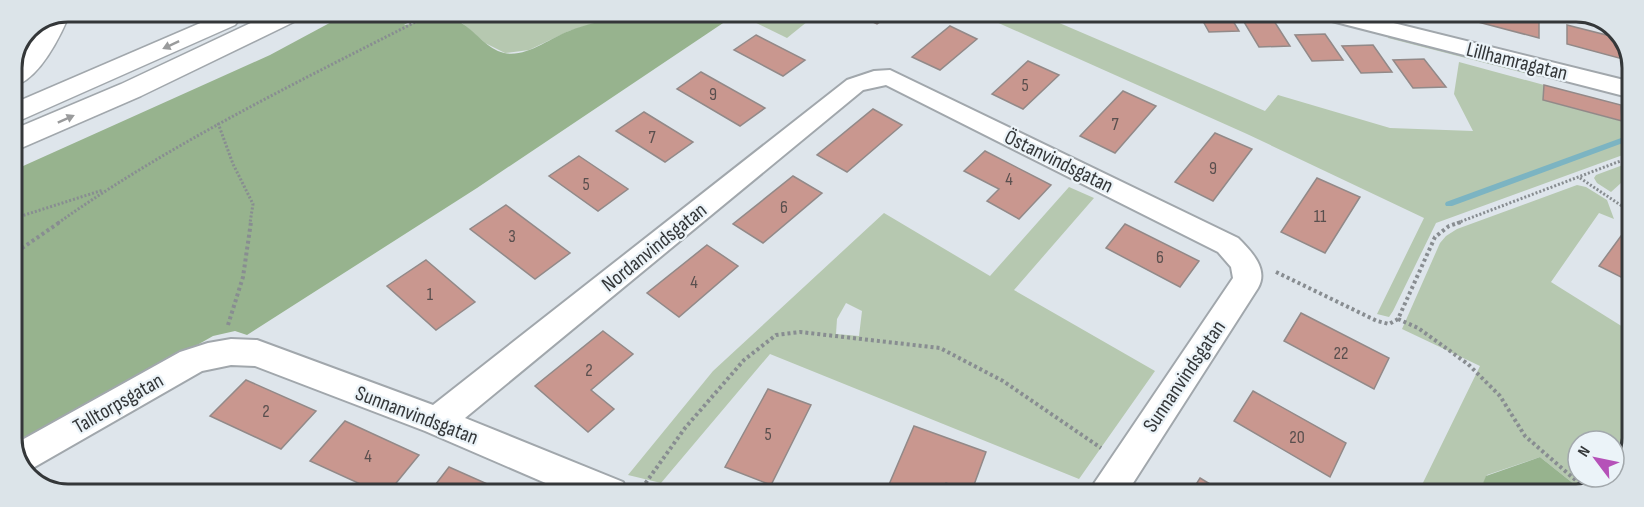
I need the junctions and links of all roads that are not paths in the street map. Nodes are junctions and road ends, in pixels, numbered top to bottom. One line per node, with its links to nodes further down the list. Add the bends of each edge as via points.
1 (222, 22): 8 (highway, one-way to 8)
2 (274, 22): 9 (highway, one-way to 2)
3 (1364, 22): 7 (street, Lillhamragatan)
4 (52, 26): 5 (highway)
5 (22, 68)
6 (874, 78): 10 (street, Östanvindsgatan, via 890,77 1201,231 1228,245); 12 (street, Nordanvindsgatan, via 855,85)
7 (1621, 87)
8 (22, 111)
9 (22, 138)
10 (1244, 263): 15 (street, Sunnanvindsgatan, via 1248,280)
11 (220, 351): 12 (street, Sunnanvindsgatan, via 257,353); 13 (street, Talltorpsgatan, via 191,361)
12 (437, 421): 14 (street, Sunnanvindsgatan)
13 (26, 456)
14 (587, 484)
15 (1113, 484)

